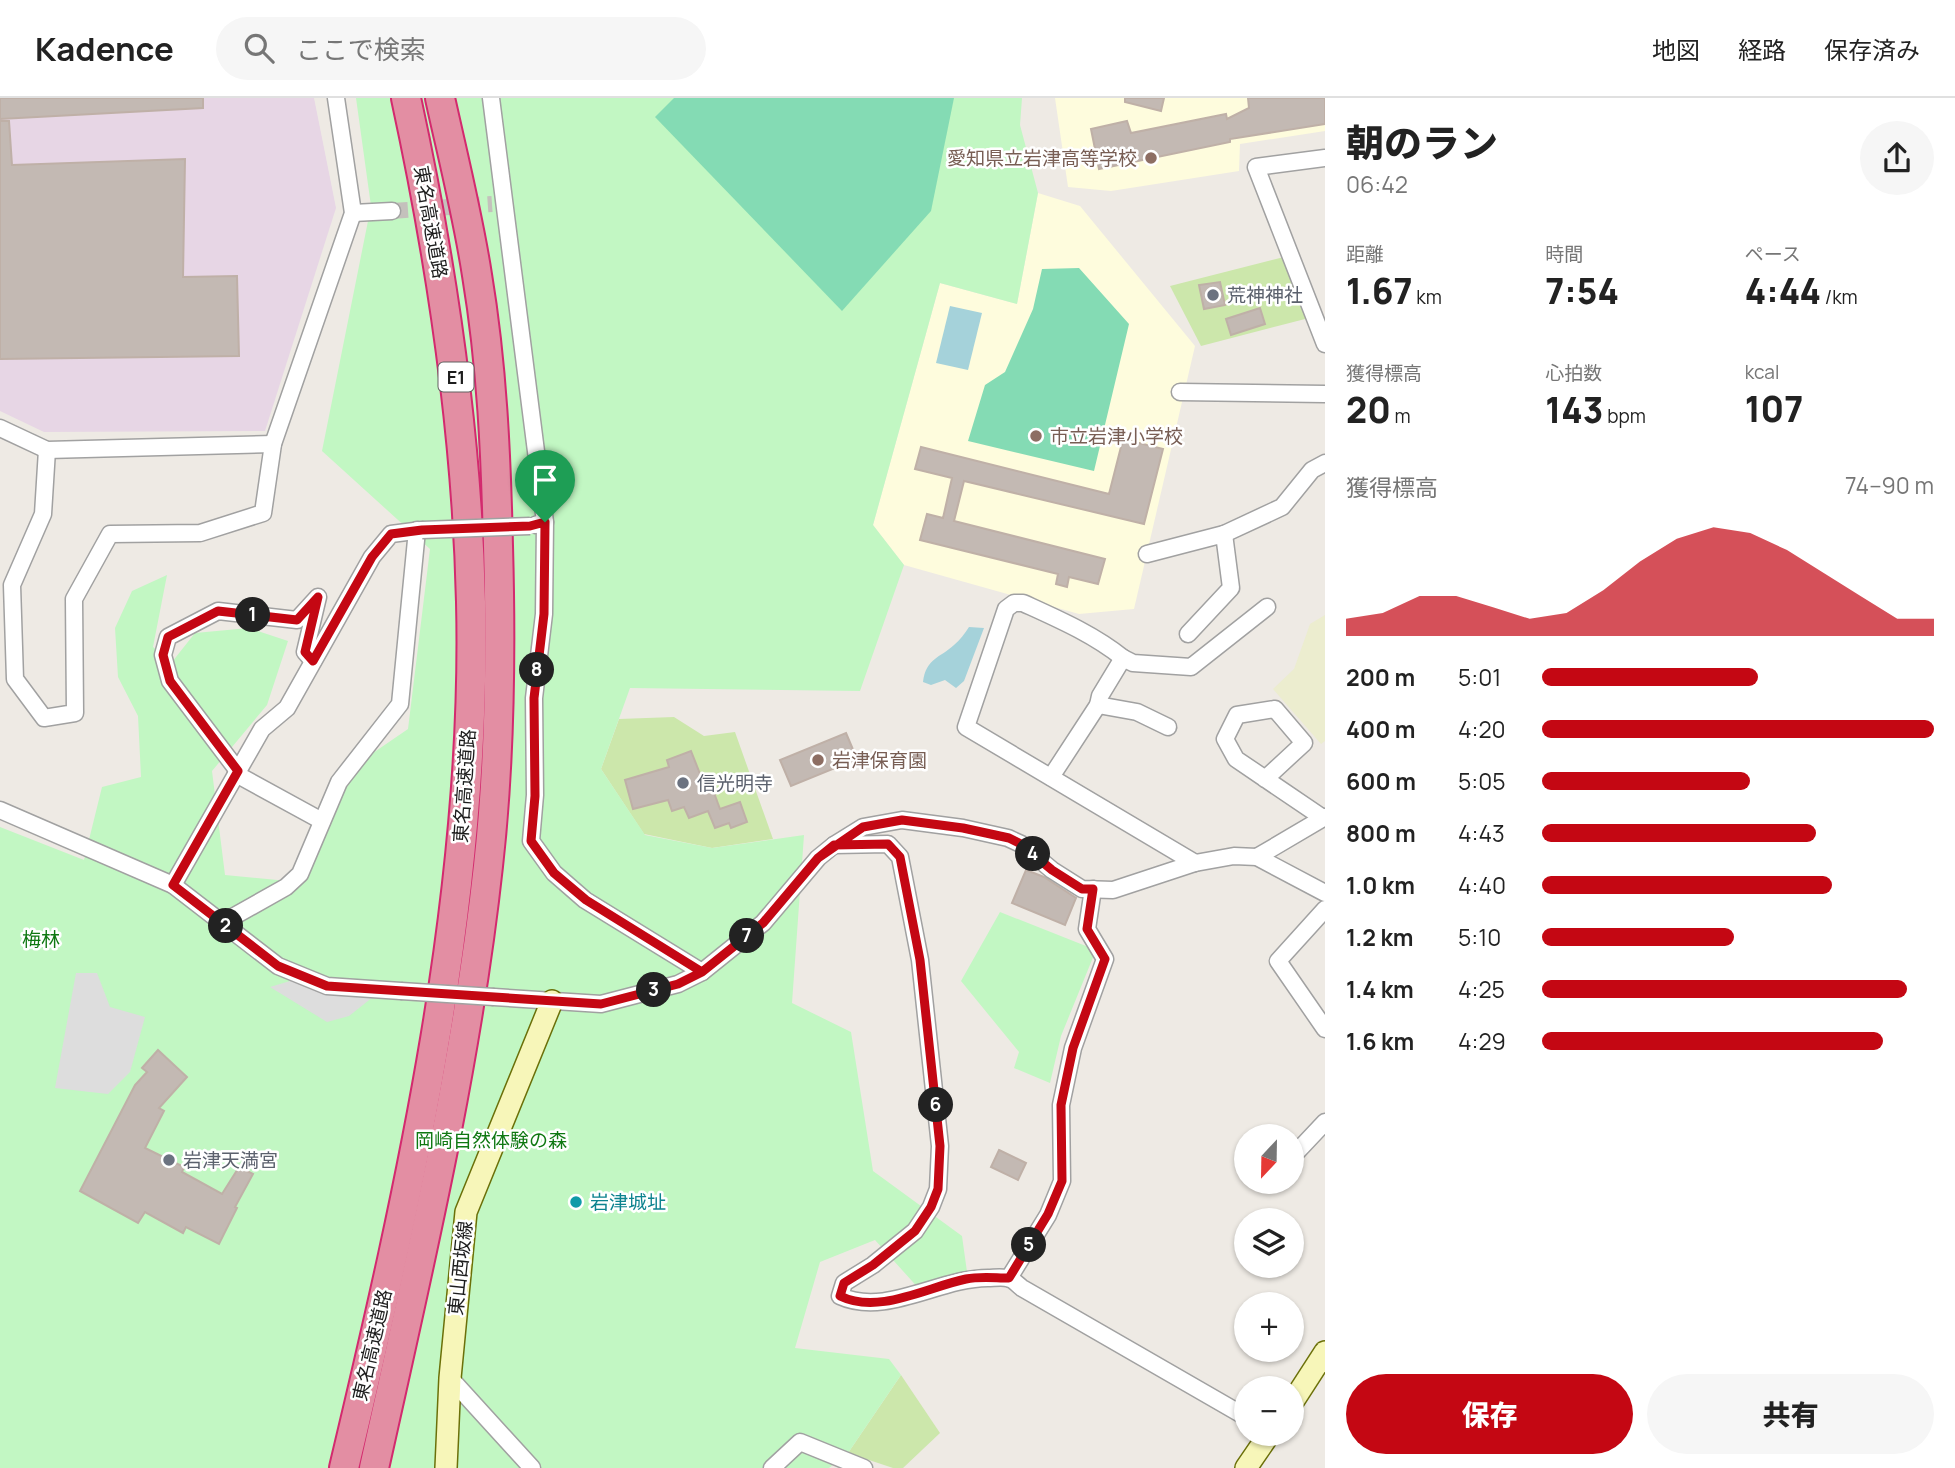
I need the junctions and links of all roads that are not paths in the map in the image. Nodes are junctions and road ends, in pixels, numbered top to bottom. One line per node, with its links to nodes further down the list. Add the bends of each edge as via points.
1 (336, 98): 7 (street)
2 (407, 98): 50 (highway, 東名高速道路 / E1, via 456,374 467,495 470,709 450,943 424,1101)
3 (440, 98): 51 (highway, 東名高速道路 / E1, via 477,274 491,380 499,656 493,802 472,983 447,1129)
4 (491, 98): 15 (street, via 498,204)
5 (1325, 158): 8 (street, via 1256,167)
6 (392, 211): 7 (street)
7 (353, 213): 12 (street)
8 (1325, 344)
9 (1180, 392): 10 (street)
10 (1325, 394)
11 (0, 428): 13 (street)
12 (274, 444): 13 (street); 13 (street, via 263,513 200,533 110,534 74,598 75,713 44,718 15,679 12,585 43,514)
13 (47, 450)
14 (1325, 463): 17 (street, via 1312,470 1282,507)
15 (538, 524): 16 (street, bridge); 39 (street, via 544,614 534,698 531,841 554,873 586,900)
16 (420, 530): 22 (street, via 391,534 372,557); 30 (street, via 400,704 339,782)
17 (1224, 534): 18 (street); 20 (street, via 1231,588)
18 (1147, 554)
19 (1267, 607): 21 (street, via 1191,667 1133,663)
20 (1188, 634)
21 (1123, 658): 23 (street); 26 (street, via 1076,627 1023,603 1006,609 966,727)
22 (313, 661): 25 (street, via 287,708 262,729); 25 (street, via 305,652 318,597 297,620 218,611 168,637 163,655 170,681)
23 (1098, 705): 24 (street, via 1138,712); 26 (street)
24 (1168, 727)
25 (237, 773): 30 (street); 34 (street)
26 (1051, 777): 33 (street)
27 (1265, 779): 27 (street, via 1236,759 1225,739 1237,715 1275,709 1304,743); 29 (street)
28 (0, 810): 34 (street)
29 (1324, 817): 32 (street)
30 (323, 821): 38 (street, via 300,874 286,887)
31 (834, 845): 35 (street, via 863,827 902,820 963,828 1009,838 1082,889); 39 (street, via 763,923); 44 (street, via 888,844 900,857 920,960 940,1146 938,1189 926,1215 915,1231 844,1283 840,1296 896,1301 971,1278)
32 (1257, 857): 33 (street); 36 (street)
33 (1195, 863): 35 (street, via 1114,890)
34 (173, 885): 38 (street)
35 (1093, 889): 44 (street, via 1087,929 1105,959 1073,1048 1061,1105 1062,1181 1048,1214)
36 (1325, 893)
37 (1325, 909): 41 (street, via 1278,961)
38 (222, 923): 40 (street, bridge, via 278,966 327,986)
39 (702, 972): 40 (street, via 678,984 601,1004)
40 (552, 1001): 46 (street, 東山西坂線, via 466,1212)
41 (1325, 1029)
42 (1325, 1122): 43 (street)
43 (1304, 1144)
44 (1009, 1278): 48 (street)
45 (1325, 1352): 47 (street)
46 (450, 1378): 52 (street, 東山西坂線); 53 (street)
47 (1304, 1384)
48 (1234, 1410)
49 (1261, 1446): 56 (street)
50 (344, 1468)
51 (374, 1468)
52 (446, 1468)
53 (533, 1468)
54 (772, 1468): 55 (street, via 800,1443)
55 (864, 1468)
56 (1246, 1468)

